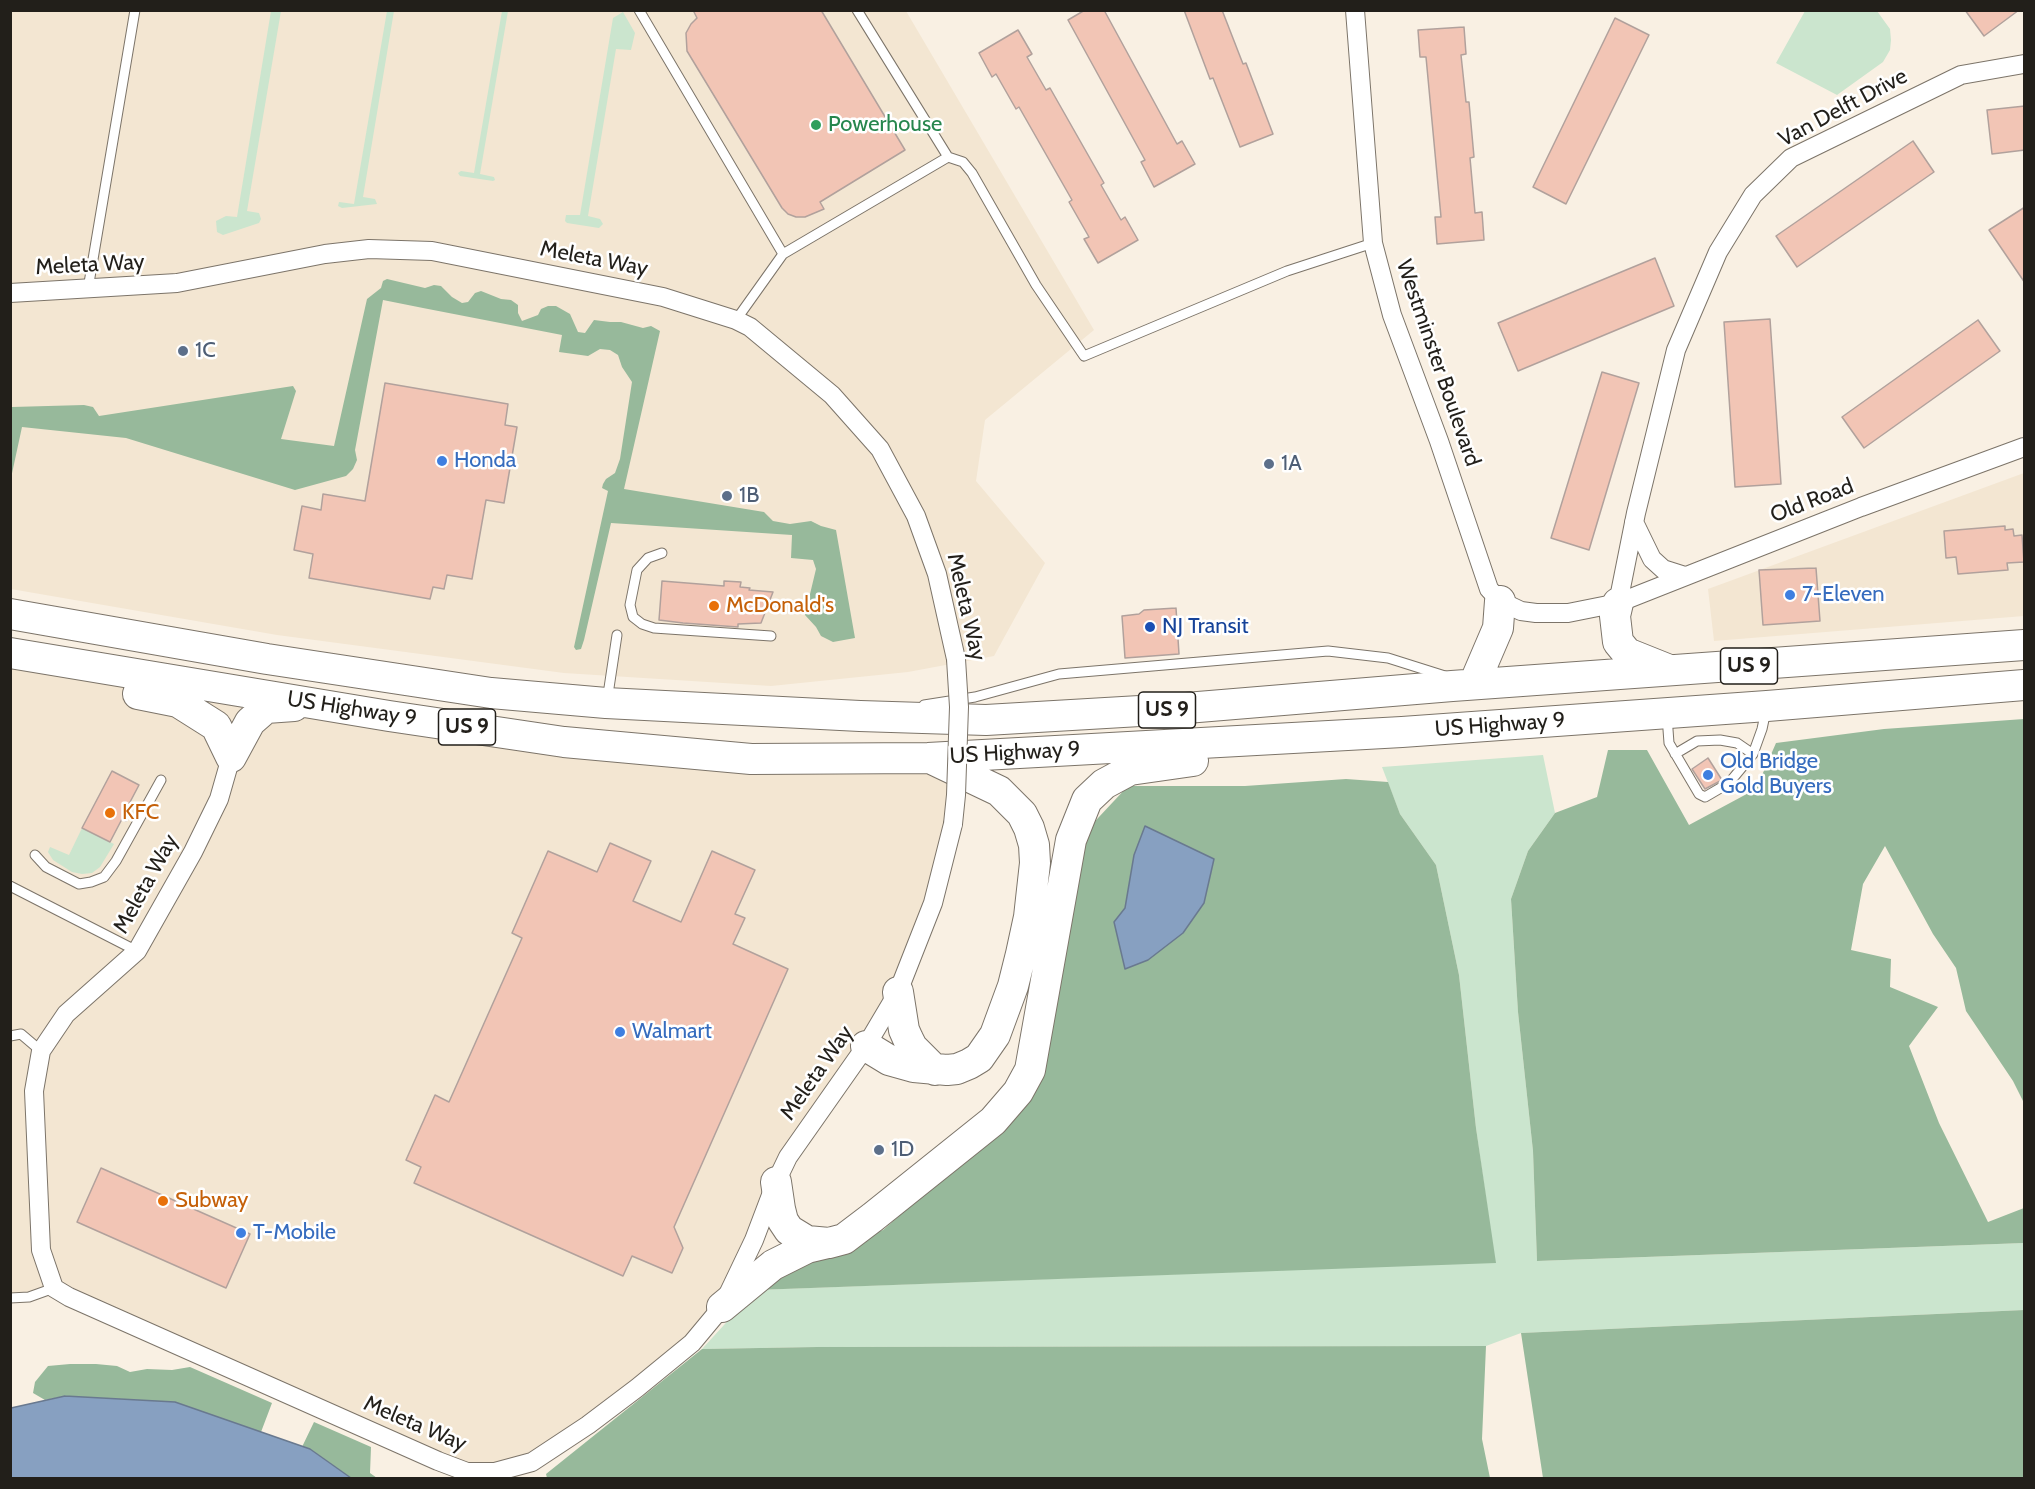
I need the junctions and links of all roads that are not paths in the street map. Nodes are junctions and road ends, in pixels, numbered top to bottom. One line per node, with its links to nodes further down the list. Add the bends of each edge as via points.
1 (135, 10): 9 (lane)
2 (639, 10): 8 (lane)
3 (857, 10): 6 (lane)
4 (1355, 10): 7 (street, Westminster Boulevard)
5 (2025, 64): 13 (street, Van Delft Drive, via 1961,75 1791,158 1753,195 1718,252 1676,350)
6 (948, 157): 7 (lane, via 963,162 972,173 1036,285 1084,356 1287,271); 8 (lane)
7 (1373, 243): 16 (street, Westminster Boulevard, via 1392,315 1489,589)
8 (783, 254): 11 (lane)
9 (88, 289): 10 (street, Meleta Way); 11 (street, Meleta Way, via 177,283 369,249 432,251 663,297)
10 (10, 293)
11 (736, 320): 43 (street, Meleta Way, bridge, via 750,327 832,395 880,449 916,516 938,574 956,659 956,795 953,824 933,903)
12 (2025, 447): 15 (street, Old Road)
13 (1634, 522): 15 (street, via 1652,558 1664,569); 17 (street, Van Delft Drive)
14 (662, 553): 20 (lane, via 648,558 637,570 630,605 633,617 642,624)
15 (1685, 576): 17 (street, Old Road)
16 (1500, 600): 17 (street, via 1521,611 1536,613 1568,613); 25 (highway, via 1498,628)
17 (1618, 603): 23 (highway, via 1618,642 1627,653)
18 (10, 614): 27 (highway, US Highway 9 / US 9, via 336,670 491,693)
19 (617, 635): 27 (lane)
20 (771, 636)
21 (2025, 645): 23 (highway, US Highway 9 / US 9)
22 (10, 653): 32 (highway, US Highway 9 / US 9)
23 (1672, 672): 25 (highway, US Highway 9 / US 9)
24 (10, 673): 37 (highway, via 178,702 216,726)
25 (1474, 684): 28 (lane, via 1388,658 1328,651 1059,674 975,697); 33 (highway, US Highway 9 / US 9, via 1080,716 986,720)
26 (2025, 685): 29 (highway, US Highway 9 / US 9)
27 (606, 703): 33 (highway, US Highway 9 / US 9)
28 (915, 706)
29 (1767, 706): 31 (highway, US Highway 9 / US 9); 36 (lane)
30 (904, 708): 33 (lane)
31 (1666, 714): 34 (highway, US Highway 9 / US 9); 35 (lane, via 1669,742)
32 (389, 716): 37 (highway, via 298,706 266,708 250,722); 38 (highway, US Highway 9 / US 9, via 564,742 751,759)
33 (860, 716)
34 (1402, 732): 38 (highway, US Highway 9 / US 9); 49 (highway, via 1130,770 1104,784 1087,801 1071,840 1030,1070 1018,1092 993,1121 905,1192 844,1239)
35 (1675, 754): 36 (lane, via 1697,741 1720,740 1737,743); 36 (lane, via 1699,794 1705,797 1729,783)
36 (1753, 754)
37 (231, 757): 42 (street, Meleta Way, via 219,799)
38 (928, 758): 47 (highway, via 985,783 1011,802 1029,828 1035,862 1022,954 995,1035 979,1058 969,1064)
39 (161, 780): 40 (lane, via 104,877 79,884 46,867)
40 (35, 855)
41 (10, 886): 42 (lane)
42 (137, 951): 46 (street, Meleta Way, via 66,1014)
43 (898, 992): 45 (street, Meleta Way); 47 (highway, via 908,1039)
44 (10, 1036): 46 (lane, via 21,1034)
45 (866, 1046): 47 (highway, via 889,1060); 48 (street, Meleta Way, via 788,1157)
46 (41, 1051): 50 (street, Meleta Way, via 34,1091 41,1250)
47 (935, 1070)
48 (776, 1182): 49 (highway, via 783,1221 789,1230 807,1241); 52 (street, Meleta Way)
49 (829, 1243): 52 (highway, via 807,1248 773,1265)
50 (54, 1288): 51 (lane, via 29,1297); 53 (street, Meleta Way, via 438,1461 466,1472)
51 (10, 1298)
52 (722, 1307): 53 (street, Meleta Way, via 692,1342 588,1425 532,1462)
53 (496, 1475)

